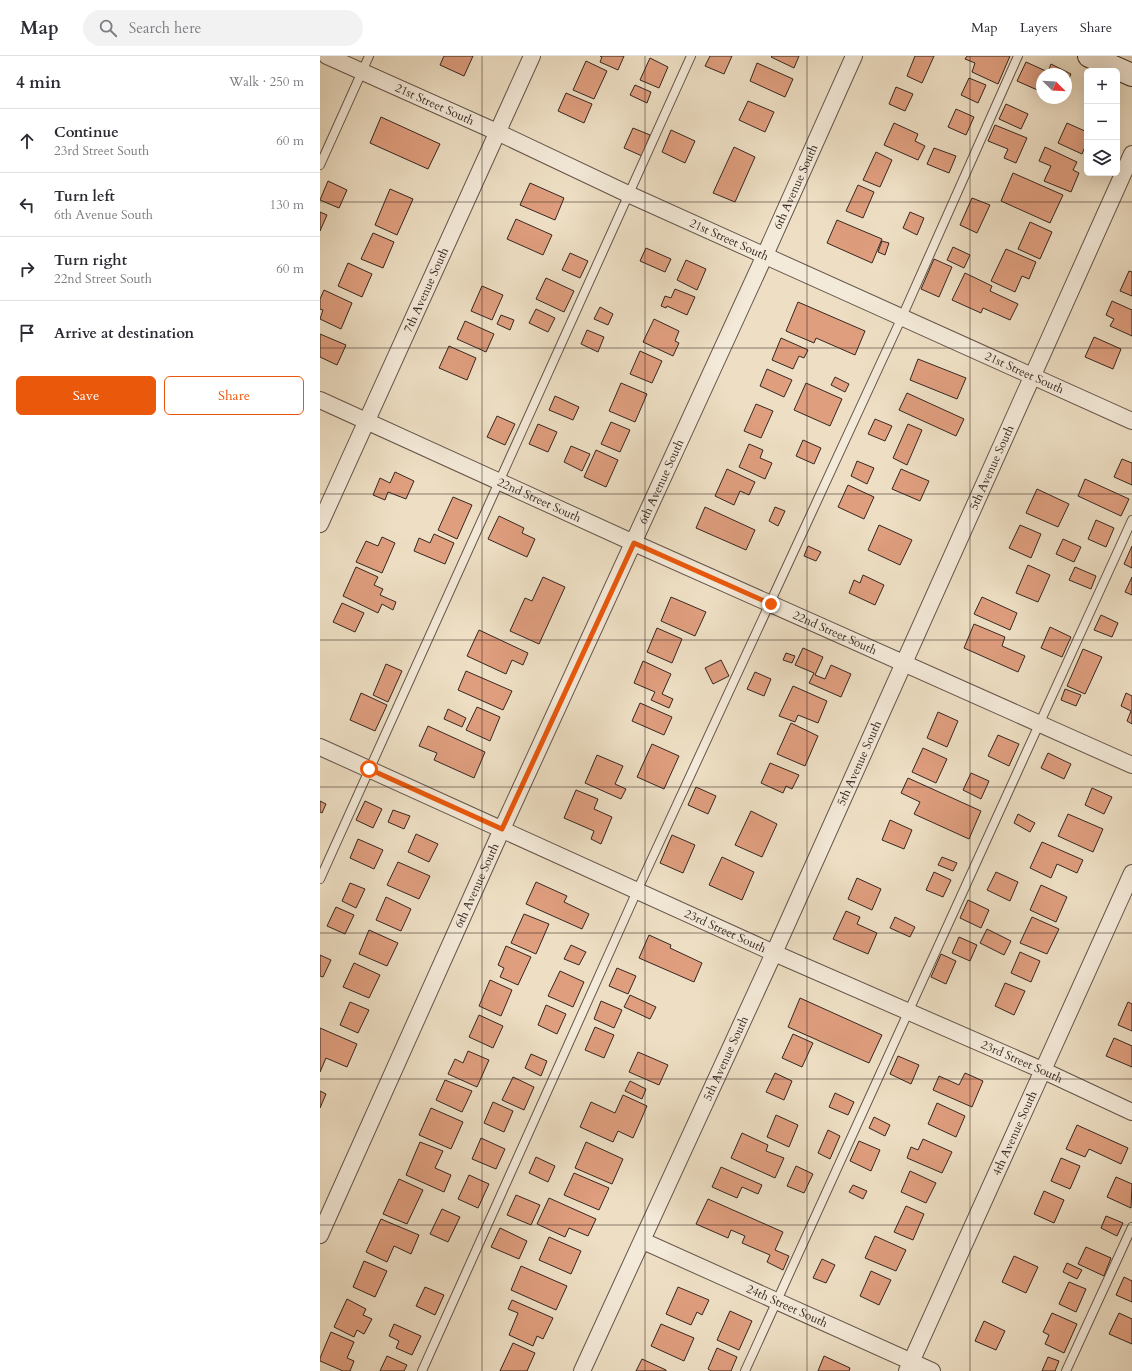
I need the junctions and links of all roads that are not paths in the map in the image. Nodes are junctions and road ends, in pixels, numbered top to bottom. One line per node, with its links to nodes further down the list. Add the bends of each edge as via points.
1 (327, 56): 8 (street, 21st Street South)
2 (369, 56): 8 (lane)
3 (532, 56): 10 (street, 7th Avenue South)
4 (691, 56): 13 (lane)
5 (854, 56): 14 (street, 6th Avenue South)
6 (1018, 56): 15 (lane)
7 (1089, 56): 9 (street)
8 (362, 72): 10 (street, 21st Street South); 12 (lane)
9 (1132, 75)
10 (497, 132): 13 (street, 21st Street South); 19 (street, 7th Avenue South)
11 (1132, 154): 16 (street, 5th Avenue South)
12 (320, 165)
13 (628, 194): 14 (street, 21st Street South); 20 (lane)
14 (765, 255): 15 (street, 21st Street South); 23 (street, 6th Avenue South)
15 (902, 317): 16 (street, 21st Street South); 24 (lane)
16 (1033, 376): 18 (street, 21st Street South); 25 (street, 5th Avenue South)
17 (320, 400): 19 (street, 22nd Street South)
18 (1132, 420)
19 (368, 421): 20 (street, 22nd Street South); 22 (street, 7th Avenue South)
20 (499, 481): 23 (street, 22nd Street South); 29 (lane)
21 (1132, 520): 26 (lane)
22 (320, 524)
23 (634, 543): 24 (street, 22nd Street South); 30 (street, 6th Avenue South)
24 (771, 604): 25 (street, 22nd Street South); 33 (lane)
25 (903, 663): 26 (street, 22nd Street South); 34 (street, 5th Avenue South)
26 (1040, 724): 28 (street, 22nd Street South); 35 (lane)
27 (320, 747): 29 (street, 23rd Street South)
28 (1132, 765)
29 (369, 769): 30 (street, 23rd Street South); 32 (lane)
30 (502, 829): 33 (street, 23rd Street South); 39 (street, 6th Avenue South)
31 (1132, 873): 36 (street, 4th Avenue South)
32 (320, 879)
33 (638, 891): 34 (street, 23rd Street South); 43 (lane)
34 (774, 953): 35 (street, 23rd Street South); 40 (street, 5th Avenue South)
35 (909, 1012): 36 (street, 23rd Street South); 41 (lane)
36 (1042, 1070): 37 (street, 23rd Street South); 42 (street, 4th Avenue South)
37 (1132, 1112)
38 (1132, 1227): 47 (lane)
39 (320, 1235)
40 (643, 1241): 41 (street, 24th Street South); 44 (street, 5th Avenue South)
41 (777, 1302): 42 (street, 24th Street South); 45 (lane)
42 (910, 1367): 46 (street, 24th Street South)
43 (422, 1371)
44 (582, 1371)
45 (745, 1371)
46 (932, 1371)
47 (1066, 1371)

